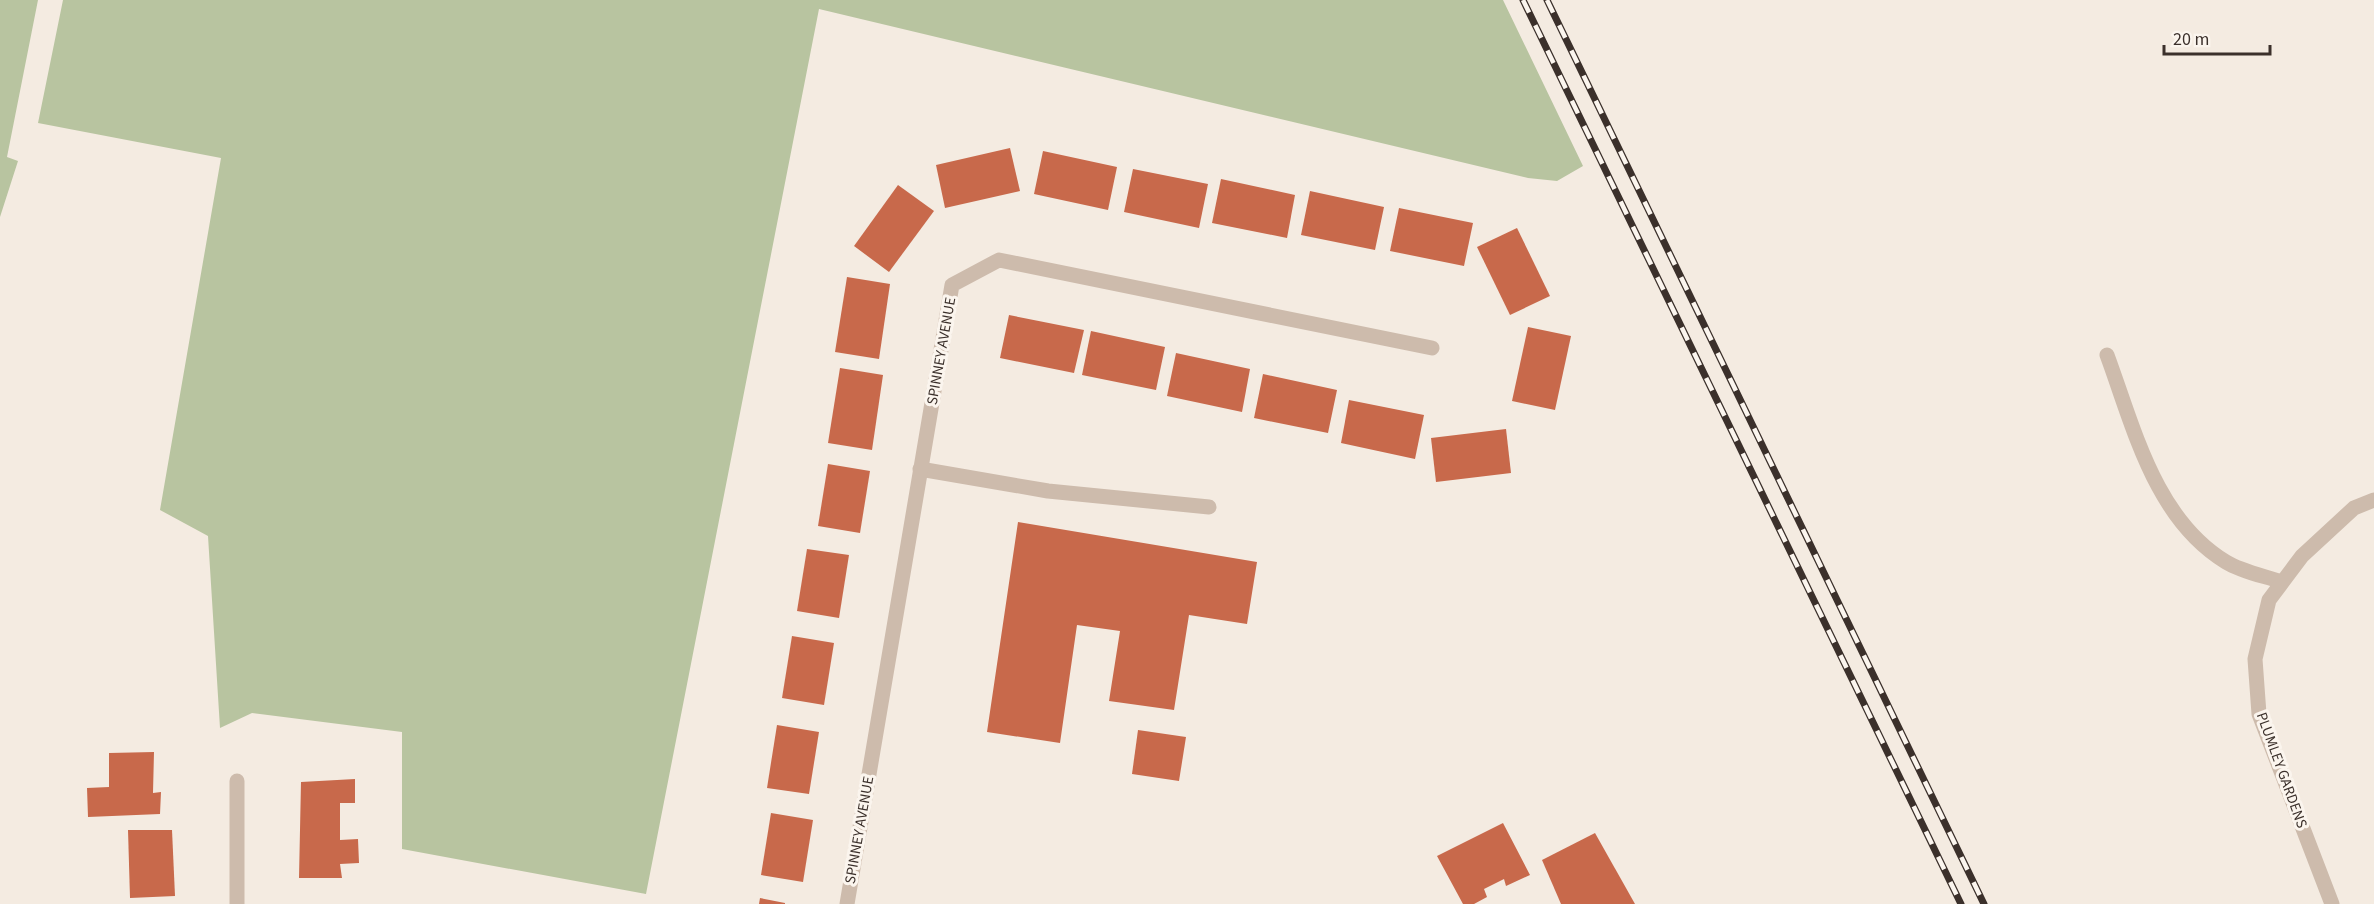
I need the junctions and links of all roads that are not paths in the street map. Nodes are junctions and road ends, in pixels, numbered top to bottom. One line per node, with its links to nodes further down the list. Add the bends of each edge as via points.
1 (1432, 348): 3 (street, SPINNEY AVENUE, via 999,260 952,285)
2 (2107, 355): 6 (street, via 2155,482 2184,526 2226,562)
3 (920, 469): 5 (street, via 1048,491); 9 (street, SPINNEY AVENUE)
4 (2374, 500): 6 (street, PLUMLEY GARDENS, via 2345,516 2302,556)
5 (1209, 507)
6 (2282, 582): 10 (street, PLUMLEY GARDENS, via 2269,600 2255,659 2259,714)
7 (237, 781): 8 (street)
8 (237, 904)
9 (847, 904)
10 (2332, 904)

